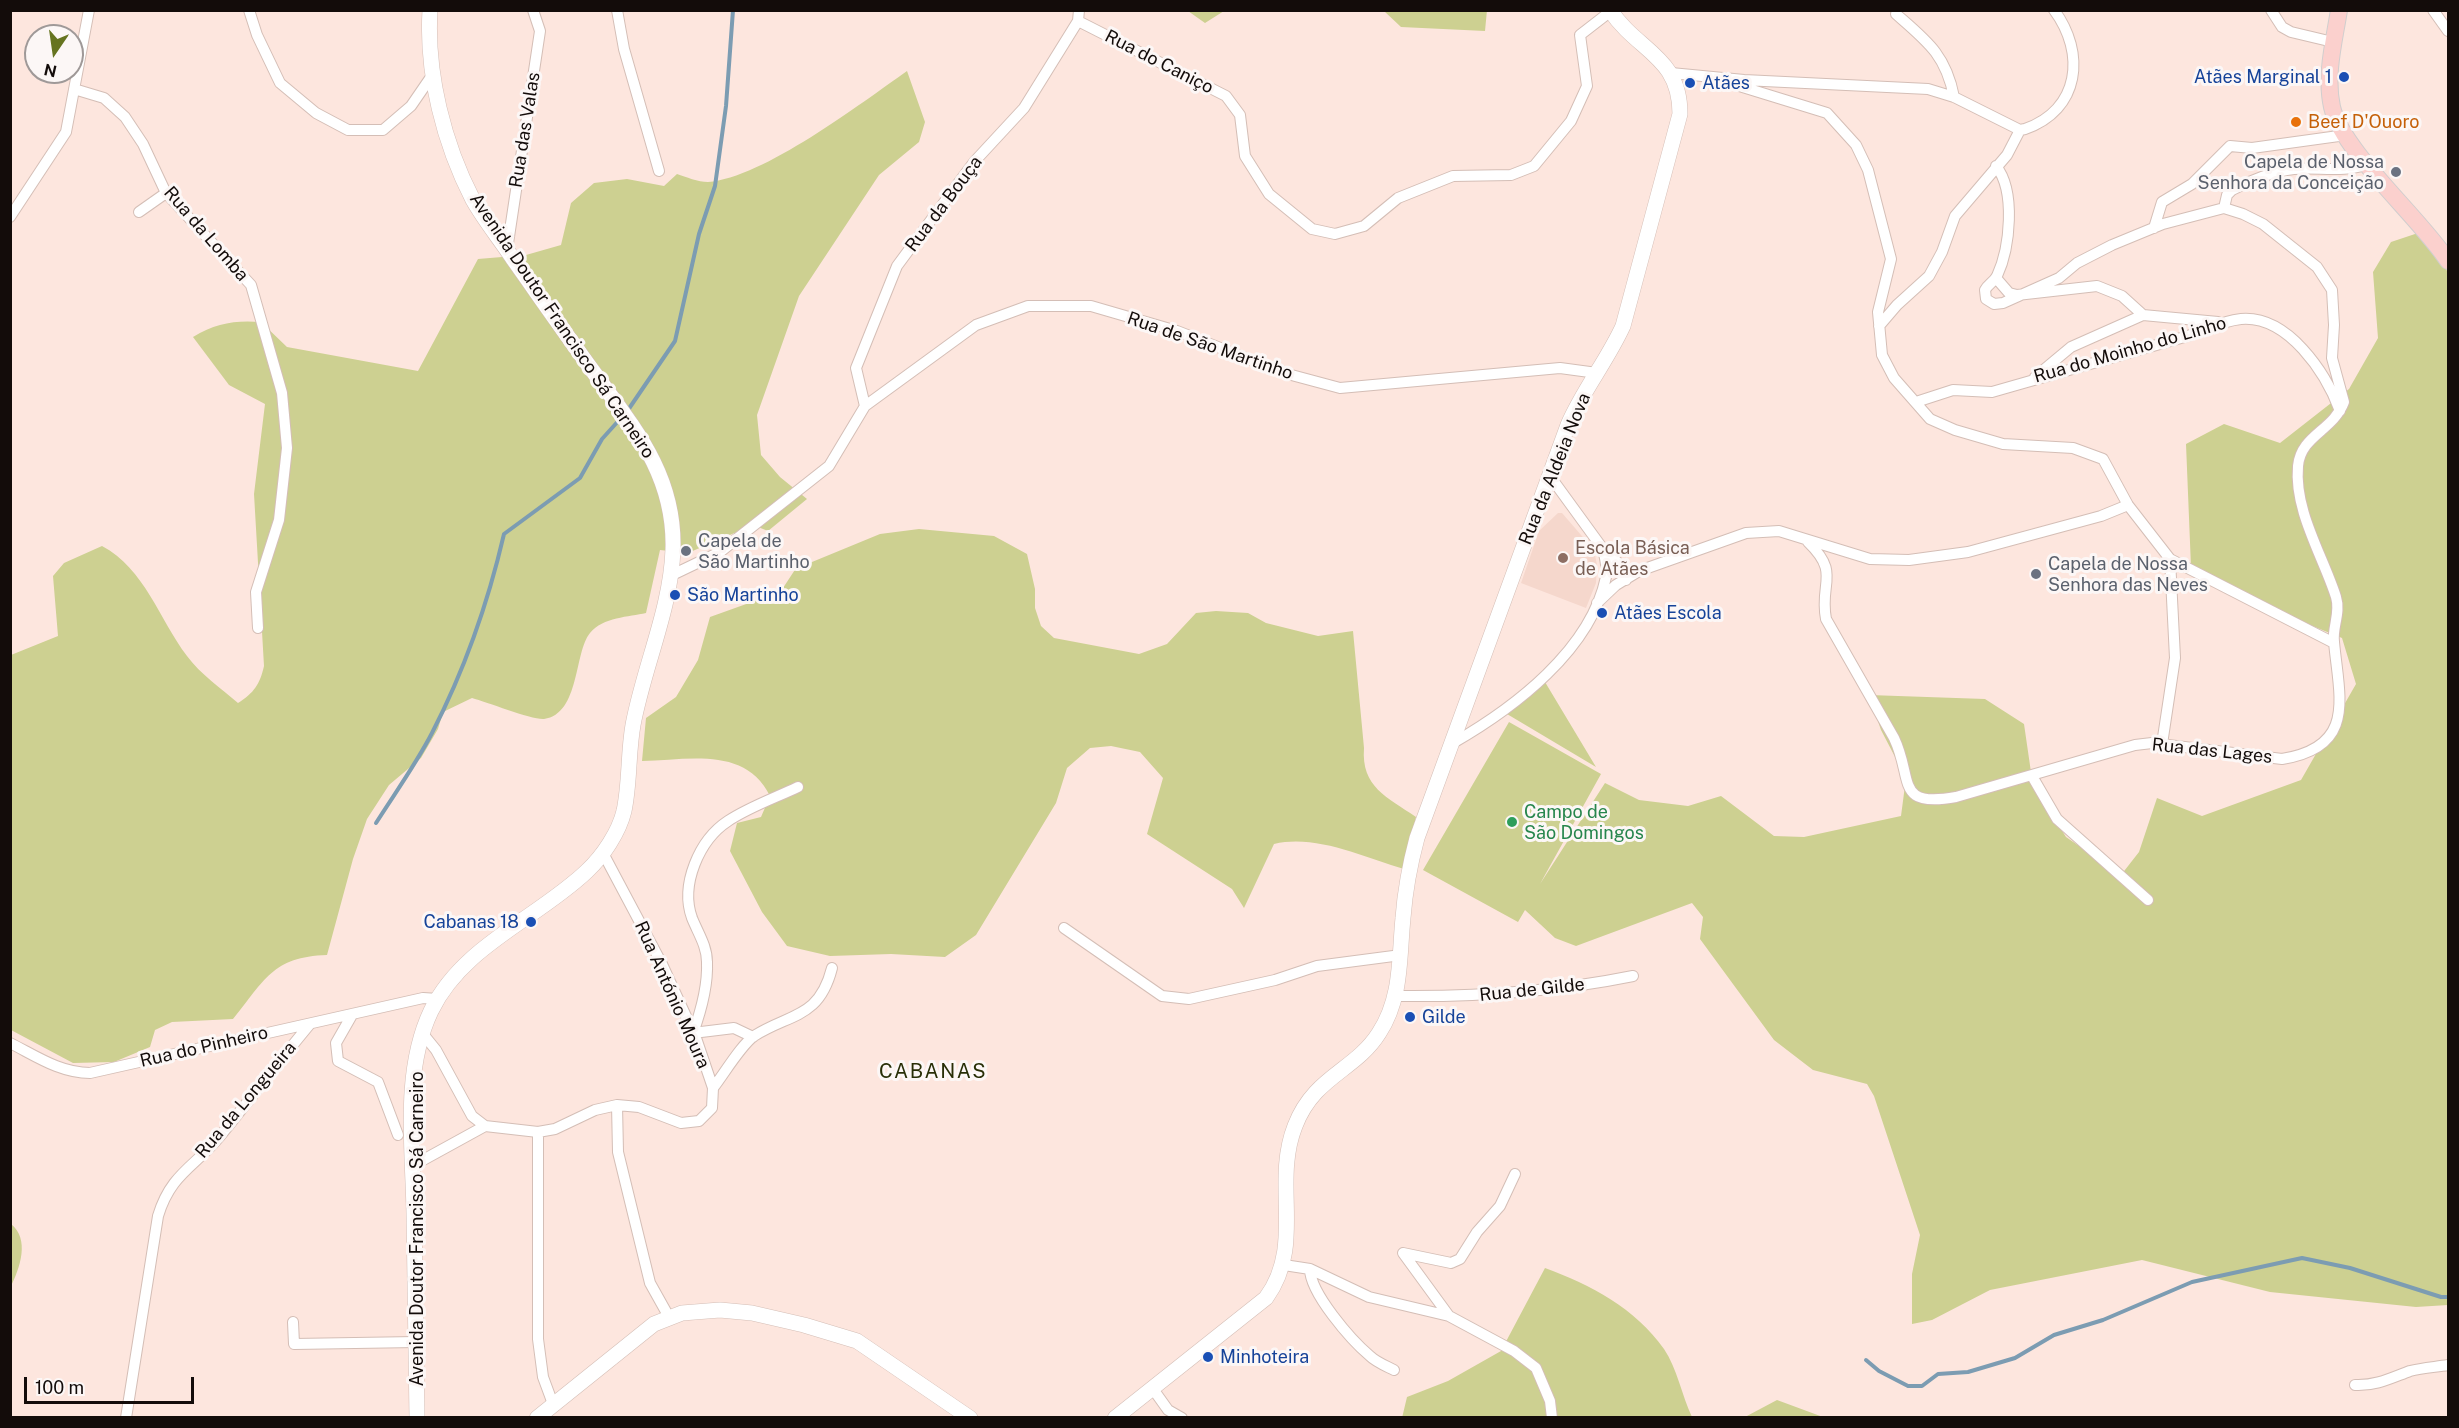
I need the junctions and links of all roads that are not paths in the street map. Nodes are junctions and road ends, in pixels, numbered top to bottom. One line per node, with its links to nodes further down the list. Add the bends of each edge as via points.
1 (89, 10): 18 (street)
2 (249, 10): 16 (street, via 280,83 316,113 348,130 383,130 411,106)
3 (430, 10): 16 (street, Avenida Doutor Francisco Sá Carneiro)
4 (533, 10): 30 (street, Rua das Valas, via 540,32)
5 (616, 10): 24 (street)
6 (2054, 10): 20 (street, via 2070,43 2071,87 2056,111)
7 (2271, 10): 14 (street, via 2282,27 2291,32)
8 (2339, 10): 14 (main road)
9 (2433, 10): 13 (street)
10 (1610, 11): 12 (street, Rua do Caniço, via 1580,35 1587,86 1571,121 1534,166 1511,175 1453,176 1398,198 1364,226 1335,234 1312,229 1269,194 1245,156 1240,115 1226,96); 15 (street, Rua da Aldeia Nova)
11 (1896, 14): 19 (street, via 1941,56)
12 (1079, 16): 40 (street, Rua da Bouça, via 1024,108 974,162 897,266 856,368)
13 (2448, 31)
14 (2333, 42): 21 (main road, via 2332,108)
15 (1671, 73): 17 (street); 37 (street, Rua da Aldeia Nova, via 1680,95 1680,114 1623,326)
16 (433, 74): 30 (street, Avenida Doutor Francisco Sá Carneiro, via 450,148 475,203)
17 (1710, 77): 19 (street, via 1928,89); 36 (street, via 1827,113 1856,145 1868,170 1891,259 1880,300)
18 (74, 89): 25 (street, Rua da Lomba, via 104,98 125,117 143,144); 28 (street, via 66,132)
19 (1954, 97): 20 (street)
20 (2020, 130): 23 (street, via 2007,155)
21 (2346, 135): 22 (main road); 29 (street, via 2252,148 2230,146 2192,184 2162,201)
22 (2367, 164): 26 (street, via 2355,169 2276,173 2232,190); 31 (main road)
23 (1996, 166): 32 (street, via 2006,184 2009,204 2006,251); 36 (street, via 1955,216 1929,276)
24 (659, 171)
25 (166, 193): 27 (street); 51 (street, Rua da Lomba, via 251,285 282,393 287,448 279,519 256,592)
26 (2224, 208): 29 (street); 41 (street, via 2263,224 2317,267 2332,290 2332,358 2343,393)
27 (140, 212)
28 (10, 217)
29 (2154, 228): 33 (street, via 2112,244 2059,278)
30 (507, 250): 49 (street, Avenida Doutor Francisco Sá Carneiro, via 646,444 666,488 673,529)
31 (2448, 261)
32 (1996, 278): 33 (street, via 2009,293); 33 (street, via 1985,290 1989,302 1998,304)
33 (2017, 295): 34 (street, via 2097,286 2122,296)
34 (2143, 315): 35 (street); 38 (street, via 2071,347)
35 (2219, 322): 38 (street, Rua do Moinho do Linho, via 2169,341); 41 (street, Rua do Moinho do Linho, via 2254,320 2285,334 2313,363)
36 (1880, 326): 39 (street, via 1882,355 1894,378)
37 (1597, 373): 40 (street, Rua de São Martinho, via 1560,368 1340,388 1284,373 1177,331 1091,306 1028,306 976,325); 42 (street, Rua da Aldeia Nova, via 1577,405)
38 (2033, 378): 39 (street, Rua do Moinho do Linho, via 1992,392 1953,390)
39 (1916, 402): 43 (street, via 1930,419 2003,444 2089,452 2103,459)
40 (865, 406): 49 (street, Rua de São Martinho, via 829,466 720,552)
41 (2340, 411): 52 (street, Rua das Lages, via 2336,420 2304,447 2298,468 2305,514 2338,606)
42 (1547, 480): 45 (street, via 1562,491); 53 (street, Rua da Aldeia Nova)
43 (2128, 505): 44 (street, via 2101,516 1946,556 1875,560); 46 (street)
44 (1808, 542): 48 (street, via 1779,531 1746,533); 55 (street, Rua das Lages, via 1824,557 1828,575 1826,619 1894,738 1913,794 1926,800 1940,799)
45 (1603, 549): 47 (street); 48 (street)
46 (2170, 559): 52 (street); 54 (street, via 2175,658)
47 (1606, 574): 48 (street, via 1612,566); 48 (street, via 1610,584); 50 (street)
48 (1621, 575): 50 (street)
49 (670, 576): 57 (street, Avenida Doutor Francisco Sá Carneiro, via 633,727 624,814)
50 (1597, 603): 53 (street, via 1573,648 1560,662 1482,727)
51 (258, 628)
52 (2334, 643): 54 (street, Rua das Lages, via 2341,684 2340,710 2333,731 2317,747 2282,759)
53 (1453, 743): 60 (street, Rua da Aldeia Nova, via 1411,861)
54 (2162, 744): 55 (street, Rua das Lages, via 2114,750)
55 (2032, 776): 58 (street, via 2057,819)
56 (798, 787): 68 (street, via 727,822 696,860 688,893 707,962 702,1008)
57 (603, 853): 64 (street, Avenida Doutor Francisco Sá Carneiro, via 578,879 465,966); 68 (street, Rua António Moura, via 662,964)
58 (2148, 900)
59 (1064, 928): 60 (street, via 1162,996 1189,999 1275,980 1317,966)
60 (1401, 955): 63 (street, Rua da Aldeia Nova)
61 (832, 968): 69 (street, via 822,994 801,1015)
62 (1633, 976): 63 (street, Rua de Gilde, via 1532,992)
63 (1395, 996): 78 (street, via 1379,1034 1366,1050 1314,1093 1295,1125 1285,1168)
64 (438, 999): 65 (street, Rua do Pinheiro, via 423,998); 67 (street, Avenida Doutor Francisco Sá Carneiro)
65 (352, 1015): 66 (street, Rua do Pinheiro); 75 (street, via 336,1042 338,1061 378,1082)
66 (310, 1024): 70 (street, Rua do Pinheiro, via 90,1073 75,1073 53,1065); 89 (street, Rua da Longueira, via 221,1135 164,1195)
67 (423, 1034): 73 (street, via 472,1116); 76 (street, Avenida Doutor Francisco Sá Carneiro, via 413,1081)
68 (693, 1034): 69 (street, via 735,1028); 71 (street, Rua António Moura)
69 (753, 1037): 71 (street)
70 (10, 1043)
71 (713, 1088): 72 (street, Rua António Moura, via 712,1108 699,1121 681,1123 639,1107)
72 (616, 1106): 74 (street); 81 (street, via 618,1152 650,1283)
73 (484, 1126): 74 (street); 76 (street)
74 (538, 1132): 88 (street, via 538,1339)
75 (398, 1135)
76 (414, 1165): 83 (street, Avenida Doutor Francisco Sá Carneiro)
77 (1515, 1174): 80 (street, via 1500,1206 1460,1259 1451,1263 1402,1253)
78 (1284, 1265): 79 (street); 87 (street, via 1266,1298)
79 (1310, 1269): 80 (street, via 1369,1297); 85 (street, via 1310,1280 1337,1320 1371,1358)
80 (1449, 1316): 94 (street, via 1514,1351 1536,1368 1550,1401)
81 (669, 1317): 88 (street, via 643,1331); 91 (street, via 720,1310 752,1313 857,1341)
82 (293, 1322): 83 (street, via 294,1344)
83 (416, 1342): 90 (street, Avenida Doutor Francisco Sá Carneiro)
84 (2448, 1365): 86 (street, via 2410,1371 2368,1386)
85 (1394, 1370)
86 (2355, 1385)
87 (1153, 1389): 92 (street); 93 (street, via 1168,1410)
88 (546, 1412)
89 (126, 1418)
90 (417, 1418)
91 (970, 1418)
92 (1115, 1418)
93 (1182, 1418)
94 (1551, 1418)

